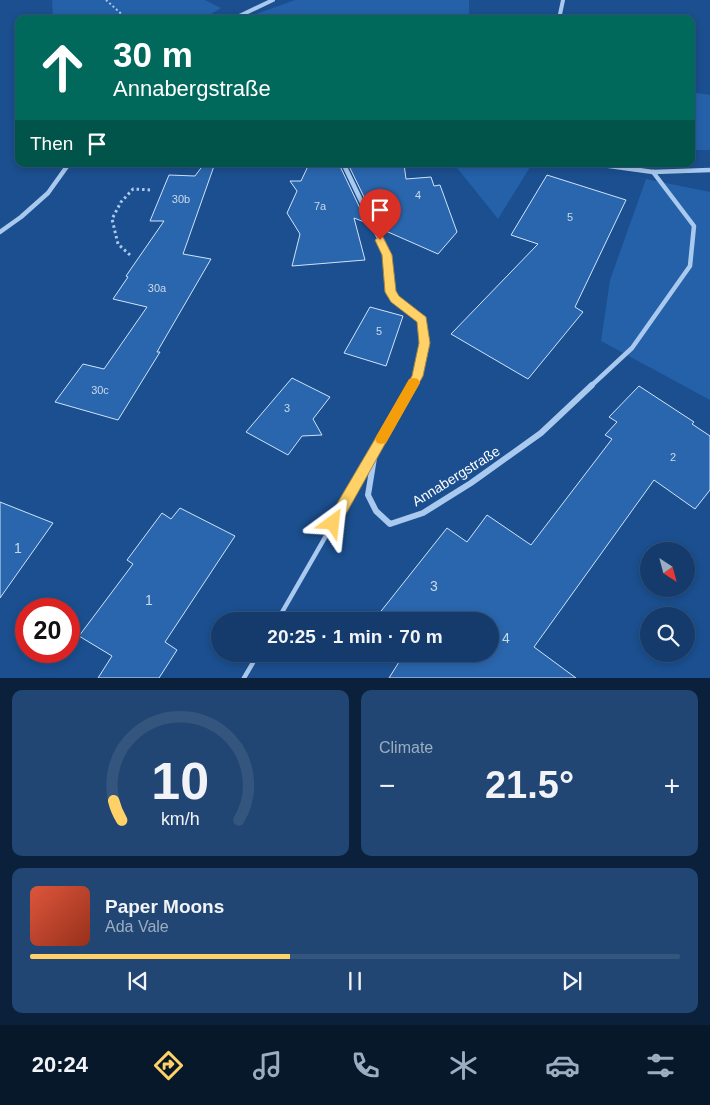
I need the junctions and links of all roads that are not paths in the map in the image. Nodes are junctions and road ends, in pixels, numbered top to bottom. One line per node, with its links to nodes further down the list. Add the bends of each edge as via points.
1 (274, 0): 3 (street)
2 (563, 0): 4 (street)
3 (242, 15)
4 (560, 15)
5 (67, 167): 10 (street, via 48,193)
6 (344, 167): 11 (street, Annabergstraße, via 387,255 391,292 395,299 422,320 424,343)
7 (611, 167): 9 (street)
8 (710, 170): 9 (street)
9 (653, 172): 11 (street, Annabergstraße, via 694,226 690,266 632,348 541,433 423,513 390,524 376,511 368,495 374,452)
10 (0, 232)
11 (417, 376): 12 (lane)
12 (282, 612)
13 (253, 662): 14 (lane)
14 (244, 678)

